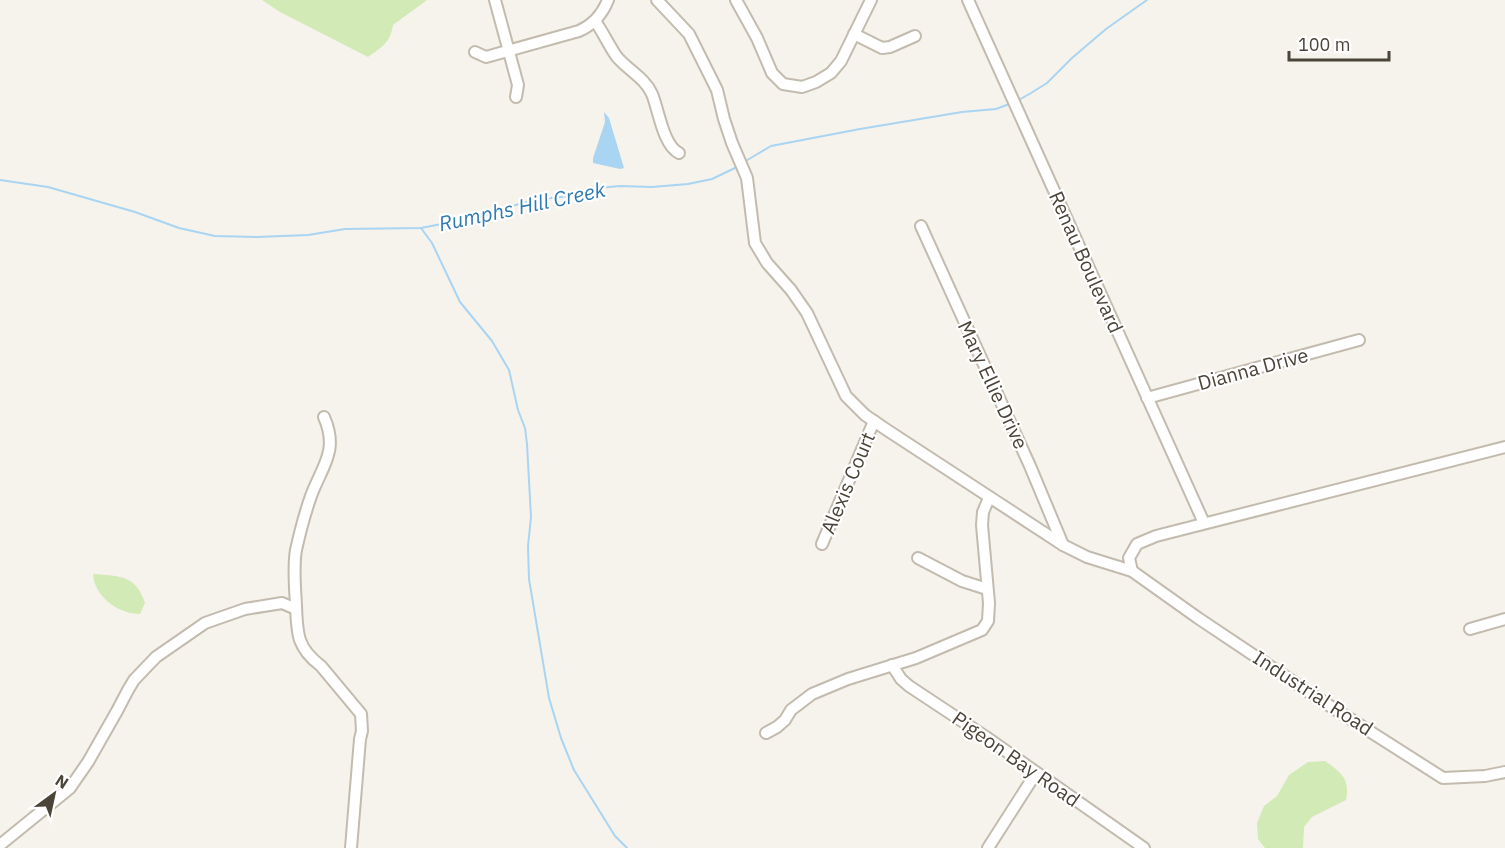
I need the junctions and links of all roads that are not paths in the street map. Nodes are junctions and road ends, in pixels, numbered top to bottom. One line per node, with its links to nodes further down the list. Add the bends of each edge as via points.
1 (495, 0): 10 (street)
2 (608, 0): 7 (street)
3 (871, 0): 8 (street)
4 (968, 0): 16 (street, Renau Boulevard)
5 (662, 2): 18 (street, Industrial Road, via 689,34 717,90 747,178 755,243 807,313 846,396)
6 (741, 2): 8 (street, via 772,73 783,84 802,87 831,73)
7 (595, 21): 10 (street, via 579,31); 13 (street, via 618,57 647,86 668,141)
8 (854, 34): 9 (street, via 882,48)
9 (915, 36)
10 (510, 50): 11 (street, via 486,57); 12 (street, via 518,85)
11 (475, 52)
12 (516, 97)
13 (679, 153)
14 (921, 226): 23 (street, Mary Ellie Drive)
15 (1359, 340): 16 (street, Dianna Drive)
16 (1147, 398): 21 (street, Renau Boulevard)
17 (324, 417): 27 (street, via 330,433 330,452 312,494 296,551)
18 (874, 421): 20 (street, Industrial Road); 22 (street, Alexis Court)
19 (1505, 447): 21 (street)
20 (989, 498): 23 (street, Industrial Road); 26 (street, via 982,525)
21 (1204, 523): 25 (street, via 1137,544 1129,558)
22 (822, 544)
23 (1063, 545): 25 (street, Industrial Road)
24 (918, 558): 26 (street)
25 (1132, 571): 32 (street, Industrial Road, via 1443,778)
26 (987, 589): 30 (street, via 988,616 982,630)
27 (296, 609): 34 (street, via 282,603 245,609 206,623 156,657 134,680 70,788); 35 (street, via 298,636 304,650 362,714)
28 (1505, 619): 29 (street)
29 (1470, 629)
30 (892, 665): 31 (street, via 812,694); 33 (street, Pigeon Bay Road, via 904,683)
31 (766, 733)
32 (1505, 772)
33 (1036, 773): 36 (street); 37 (street, Pigeon Bay Road)
34 (0, 845)
35 (351, 848)
36 (988, 848)
37 (1144, 848)

